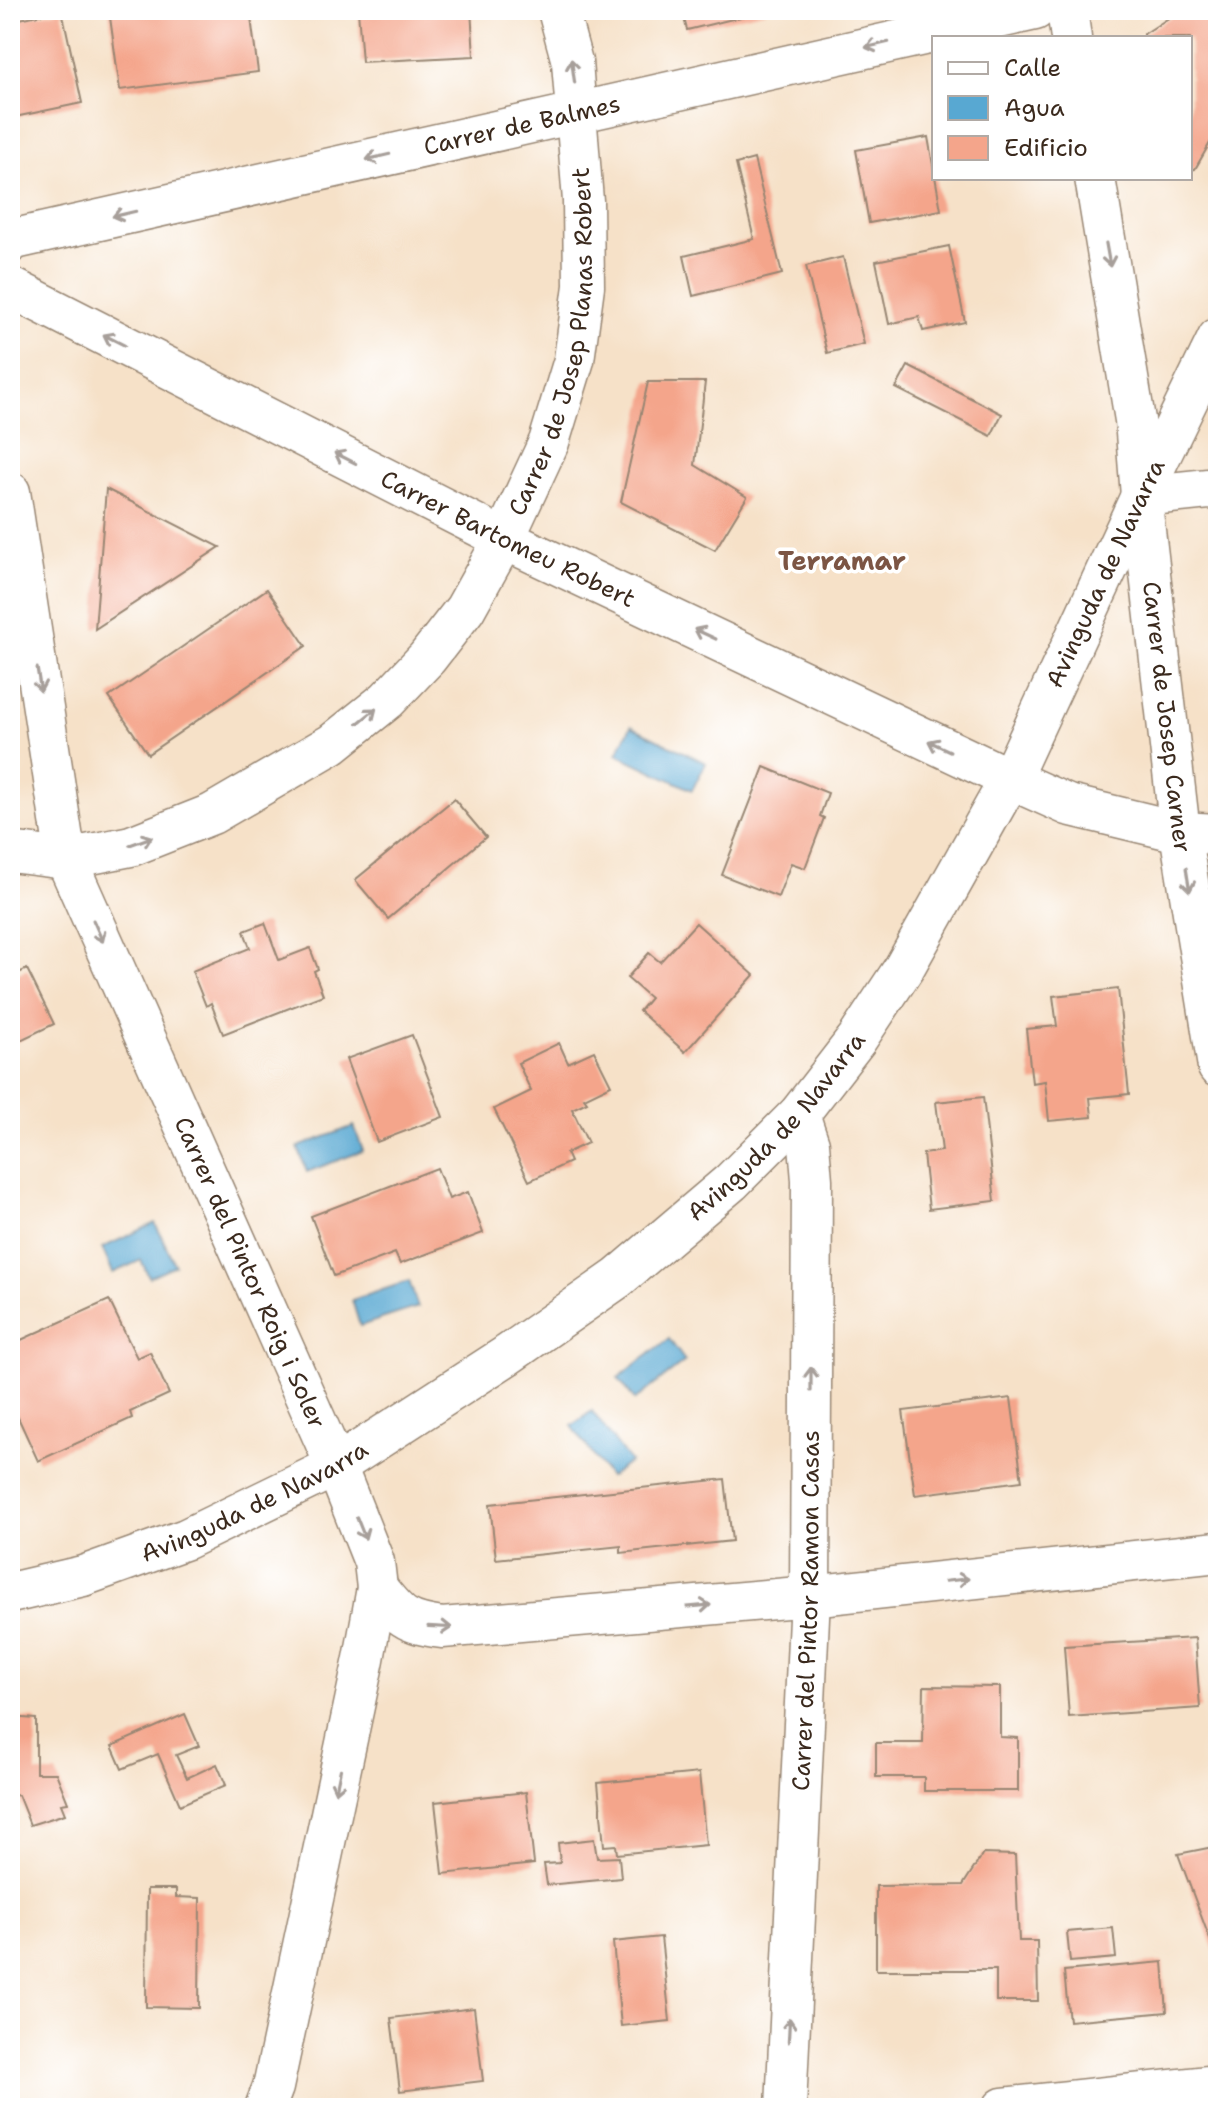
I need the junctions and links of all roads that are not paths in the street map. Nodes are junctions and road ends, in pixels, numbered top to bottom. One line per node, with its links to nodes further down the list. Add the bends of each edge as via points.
1 (558, 10): 5 (street, Carrer de Josep Planas Robert, one-way to 1)
2 (1035, 10): 5 (street, Carrer de Balmes, one-way to 5)
3 (1067, 10): 4 (street)
4 (1071, 36)
5 (578, 112): 7 (street, Carrer de Balmes, one-way to 7); 13 (street, Carrer de Josep Planas Robert, via 584,286 574,360 549,442)
6 (1095, 180): 12 (street, Carrer de Josep Carner, one-way to 12, via 1135,420)
7 (10, 243)
8 (10, 287): 13 (street, Carrer Bartomeu Robert, one-way to 8)
9 (1218, 338): 12 (street, Avinguda de Navarra)
10 (1218, 488): 12 (street)
11 (10, 492): 17 (street, Carrer del Pintor Roig i Soler, one-way to 17)
12 (1141, 496): 14 (street, Avinguda de Navarra); 15 (street, Carrer de Josep Carner)
13 (504, 539): 14 (street, Carrer Bartomeu Robert, one-way to 13); 17 (street, Carrer de Josep Planas Robert, one-way to 13, via 131,846 212,814 332,744 387,700 427,658 465,609)
14 (1010, 779): 15 (street, Carrer Bartomeu Robert, via 1068,805); 19 (street, Avinguda de Navarra, via 904,968)
15 (1199, 833): 18 (street, Carrer de Josep Carner, one-way to 18)
16 (10, 852): 17 (street, Carrer de Josep Planas Robert)
17 (66, 859): 20 (street, Carrer del Pintor Roig i Soler, one-way to 20)
18 (1218, 1067)
19 (799, 1114): 20 (street, Avinguda de Navarra, via 731,1182 618,1278); 24 (street, Carrer del Pintor Ramon Casas, one-way to 19, via 812,1180 809,1144)
20 (336, 1466): 22 (street, Carrer del Pintor Roig i Soler, one-way to 22, via 374,1562); 23 (street, Avinguda de Navarra, via 186,1539 83,1576)
21 (1218, 1552): 24 (street, one-way to 21)
22 (377, 1588): 24 (street, one-way to 24, via 414,1624 442,1628); 26 (street, Carrer del Pintor Roig i Soler, one-way to 26)
23 (10, 1593)
24 (810, 1596): 27 (street, Carrer del Pintor Ramon Casas, one-way to 24)
25 (1218, 2085): 28 (street)
26 (265, 2108)
27 (786, 2108)
28 (1003, 2108)

